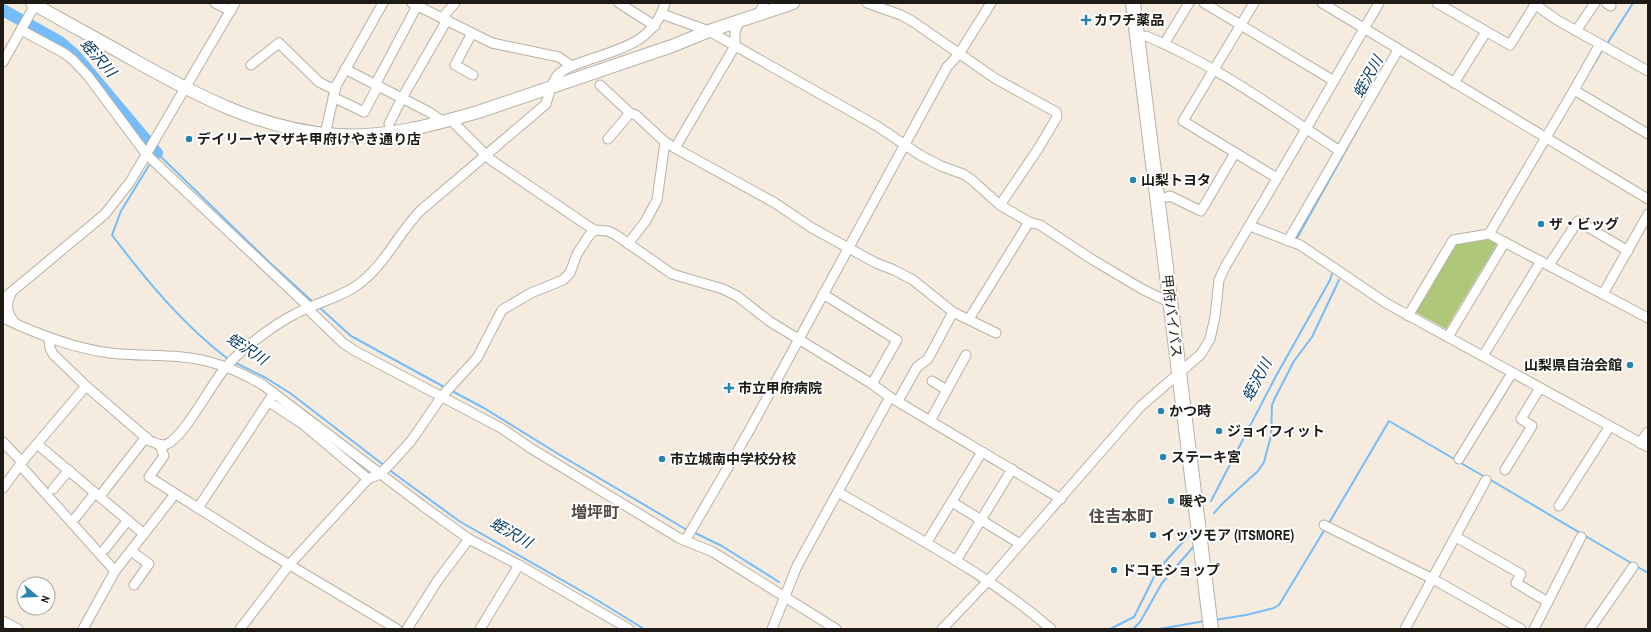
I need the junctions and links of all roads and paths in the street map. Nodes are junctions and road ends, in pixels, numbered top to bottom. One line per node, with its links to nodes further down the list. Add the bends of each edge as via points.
1 (215, 3): 21 (street)
2 (383, 3): 43 (street)
3 (455, 3): 24 (street)
4 (619, 3): 27 (street)
5 (665, 3): 23 (street)
6 (793, 3): 22 (main road)
7 (867, 3): 39 (street, via 912,21)
8 (991, 3): 39 (street)
9 (1133, 3): 91 (highway, 甲府バイパス)
10 (1142, 3): 34 (highway, 甲府バイパス)
11 (1189, 3): 35 (street)
12 (1204, 3): 26 (street)
13 (1254, 3): 26 (street)
14 (1322, 3): 29 (street)
15 (1378, 3): 29 (street)
16 (1437, 3): 32 (street)
17 (1595, 3): 30 (street)
18 (1534, 4): 30 (street); 32 (street, via 1510,46)
19 (419, 5): 24 (street); 49 (street)
20 (33, 6): 28 (street); 52 (main road)
21 (233, 7): 52 (street)
22 (762, 9): 25 (main road)
23 (662, 14): 27 (street); 31 (street)
24 (444, 19): 33 (street); 55 (street)
25 (739, 21): 31 (main road); 36 (street, via 735,32)
26 (1241, 25): 44 (street); 47 (street)
27 (655, 26): 42 (street, via 635,43)
28 (22, 29): 40 (street); 70 (street, via 73,60)
29 (1363, 29): 38 (street); 47 (street)
30 (1576, 30): 37 (street)
31 (709, 31): 36 (street); 51 (main road)
32 (1486, 32): 48 (street)
33 (472, 33): 42 (street, via 492,43 559,57); 46 (street, via 455,66)
34 (1146, 36): 35 (street); 72 (highway, 甲府バイパス)
35 (1164, 44): 44 (street)
36 (735, 46): 65 (street, via 877,126); 66 (street)
37 (1603, 46): 45 (street); 53 (street)
38 (1398, 50): 48 (street); 67 (street)
39 (959, 54): 65 (street, via 948,67); 74 (street, via 1001,82 1056,112 1057,117)
40 (3, 62)
41 (251, 65): 54 (street, via 279,43)
42 (571, 66): 51 (street, via 559,73)
43 (345, 69): 49 (street); 54 (street)
44 (1214, 70): 59 (street); 68 (street, via 1183,121)
45 (1648, 70)
46 (473, 75)
47 (1334, 81): 59 (street)
48 (1454, 83): 62 (street)
49 (376, 85): 54 (street, via 364,112); 55 (street)
50 (600, 85): 56 (street)
51 (552, 86): 57 (main road); 69 (street, via 546,104)
52 (185, 88): 60 (main road, via 245,114 288,128); 70 (street, via 154,141)
53 (1574, 90): 61 (street); 62 (street)
54 (334, 93): 60 (street)
55 (402, 98): 57 (street); 58 (street)
56 (630, 113): 63 (street); 64 (street, via 636,115)
57 (446, 121): 60 (main road, via 399,131); 69 (street)
58 (389, 124)
59 (1306, 129): 67 (street); 71 (street)
60 (325, 134)
61 (1648, 134)
62 (1545, 138): 73 (street); 79 (street)
63 (608, 139)
64 (665, 142): 66 (street); 82 (street, via 657,200 645,222)
65 (905, 146): 74 (street, via 941,166 963,174); 83 (street)
66 (675, 148): 83 (street, via 756,192 798,220)
67 (1340, 151): 80 (street)
68 (1235, 153): 71 (street); 72 (street, via 1201,211 1170,196)
69 (487, 155): 78 (street); 92 (street, via 420,211 380,265 370,274 342,294)
70 (149, 156): 87 (street, via 105,214); 92 (street)
71 (1277, 178): 77 (street)
72 (1167, 197): 106 (highway, 甲府バイパス)
73 (1648, 199)
74 (1000, 205): 76 (street)
75 (1648, 214): 84 (street)
76 (1029, 222): 91 (street, via 1040,224 1136,286); 97 (street)
77 (1250, 226): 80 (street); 106 (street, via 1219,280 1210,339 1201,354)
78 (594, 230): 82 (street, via 608,231); 114 (street, via 577,254 570,273 563,280 531,293 502,310 477,358)
79 (1489, 234): 81 (street); 94 (street, via 1453,240)
80 (1288, 241): 94 (street, via 1300,245)
81 (1505, 242): 85 (street); 100 (street)
82 (628, 244): 102 (street, via 672,274 723,289 737,296 769,322)
83 (848, 247): 88 (street); 93 (street, via 913,280)
84 (1628, 250): 86 (street, via 1578,221); 89 (street)
85 (1541, 261): 86 (street); 104 (street)
86 (1549, 265): 89 (street)
87 (12, 292): 90 (street); 98 (street, via 8,298 7,310)
88 (823, 294): 102 (street); 109 (street, via 897,340)
89 (1604, 294): 96 (street)
90 (3, 299)
91 (1171, 303): 106 (highway, 甲府バイパス)
92 (310, 308): 105 (street, via 279,324); 114 (street, via 355,351)
93 (953, 312): 97 (street); 115 (street, via 928,359 917,367)
94 (1408, 316): 100 (street)
95 (3, 318): 98 (street)
96 (1648, 318)
97 (969, 319): 99 (street)
98 (15, 323): 101 (street)
99 (996, 333)
100 (1448, 337): 104 (street)
101 (50, 338): 105 (street, via 108,353); 110 (street, via 53,354)
102 (798, 340): 109 (street); 152 (street)
103 (966, 355): 112 (street)
104 (1483, 356): 107 (street)
105 (230, 363): 113 (street); 124 (street, via 180,433 168,444)
106 (1183, 368): 140 (street, via 1137,410); 167 (highway, 甲府バイパス)
107 (1512, 373): 111 (street); 127 (street)
108 (932, 381): 112 (street)
109 (872, 384): 115 (street)
110 (86, 386): 121 (street); 123 (street)
111 (1540, 388): 119 (street); 132 (street, via 1521,419 1532,426)
112 (947, 390): 118 (street)
113 (274, 393): 116 (street); 117 (street)
114 (443, 395): 131 (street, via 411,441); 152 (street)
115 (894, 399): 118 (street); 137 (street)
116 (269, 402): 117 (street); 143 (street)
117 (298, 416): 131 (street); 133 (street)
118 (930, 421): 126 (street)
119 (1610, 426): 125 (street); 142 (street)
120 (1648, 432): 125 (street)
121 (146, 437): 124 (street); 138 (street)
122 (3, 442): 128 (street)
123 (37, 444): 128 (street); 130 (street)
124 (160, 445): 139 (street, via 164,456 150,477)
125 (1644, 445)
126 (982, 452): 129 (street); 141 (street)
127 (1459, 459)
128 (21, 463): 135 (street); 161 (street)
129 (1012, 469): 140 (street); 146 (street)
130 (69, 470): 136 (street); 138 (street)
131 (384, 470): 133 (street); 151 (street)
132 (1505, 470)
133 (368, 479): 158 (street)
134 (1486, 480): 149 (street)
135 (3, 488)
136 (53, 489)
137 (838, 492): 153 (street); 165 (street, via 797,566)
138 (97, 494): 144 (street); 145 (street)
139 (175, 494): 143 (street); 148 (street)
140 (1061, 499): 154 (street)
141 (952, 502): 146 (street); 153 (street)
142 (1559, 506)
143 (198, 508): 158 (street)
144 (76, 517)
145 (128, 520): 148 (street); 155 (street)
146 (981, 520): 154 (street); 157 (street)
147 (1324, 524): 162 (street)
148 (144, 534): 156 (street)
149 (1456, 537): 162 (street); 166 (street, via 1520,574 1516,583)
150 (1582, 537): 166 (street)
151 (469, 539): 159 (street); 173 (street, via 438,580)
152 (686, 539): 165 (street, via 713,552)
153 (927, 542): 157 (street)
154 (1020, 544): 163 (street)
155 (105, 549)
156 (131, 551): 161 (street); 164 (street, via 149,564)
157 (956, 561): 163 (street)
158 (289, 565): 171 (street); 172 (street)
159 (519, 566): 174 (street); 175 (street)
160 (1633, 567): 185 (street)
161 (115, 571): 170 (street)
162 (1433, 579): 182 (street); 183 (street)
163 (988, 581): 178 (street); 179 (street, via 1026,607)
164 (134, 584)
165 (785, 596): 176 (street); 177 (street)
166 (1548, 602): 184 (street)
167 (1214, 613): 180 (highway, 甲府バイパス); 181 (highway, 甲府バイパス)
168 (3, 621): 169 (street)
169 (18, 629)
170 (83, 629)
171 (240, 629)
172 (397, 629)
173 (407, 629)
174 (480, 629)
175 (629, 629)
176 (772, 629)
177 (836, 629)
178 (942, 629)
179 (1051, 629)
180 (1211, 629)
181 (1220, 629)
182 (1405, 629)
183 (1521, 629)
184 (1534, 629)
185 (1590, 629)

